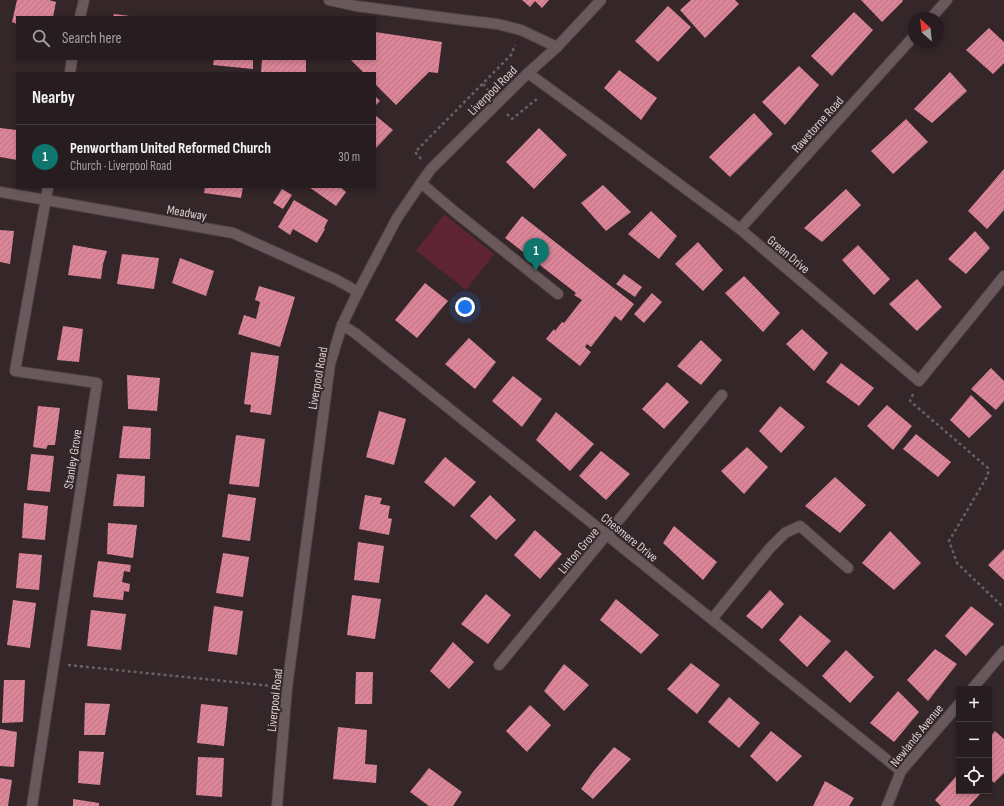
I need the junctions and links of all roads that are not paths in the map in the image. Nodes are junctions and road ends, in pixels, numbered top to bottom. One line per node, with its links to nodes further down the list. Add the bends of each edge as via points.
1 (84, 0): 7 (street)
2 (329, 0): 5 (street)
3 (601, 0): 9 (street, Liverpool Road)
4 (947, 0): 6 (street)
5 (357, 3): 9 (street, via 497,24 521,30)
6 (936, 12)
7 (80, 16)
8 (908, 43): 17 (street, Rawstorne Road)
9 (557, 46): 12 (street, Liverpool Road)
10 (72, 60): 11 (street)
11 (70, 72)
12 (528, 73): 13 (street, Liverpool Road, via 431,169); 17 (street, Green Drive)
13 (421, 183): 19 (street, Liverpool Road, via 397,218); 20 (street)
14 (48, 188): 16 (street, Stanley Grove)
15 (0, 192): 16 (street, Meadway)
16 (45, 200): 19 (street, Meadway, via 233,233); 31 (street, Stanley Grove, via 15,371 97,383)
17 (740, 229): 18 (street, Green Drive, via 919,381)
18 (1004, 276)
19 (358, 292): 21 (street, Liverpool Road)
20 (558, 294)
21 (342, 325): 23 (street, Chesmere Drive); 32 (street, Liverpool Road, via 330,364 287,688)
22 (722, 395): 23 (street, Linton Grove)
23 (607, 535): 25 (street, Chesmere Drive); 27 (street, Linton Grove)
24 (848, 568): 25 (street, via 800,526 784,534 770,548)
25 (712, 619): 30 (street, Chesmere Drive)
26 (1004, 651): 28 (street)
27 (499, 665)
28 (975, 686)
29 (956, 707): 30 (street, Newlands Avenue)
30 (901, 771): 33 (street, Newlands Avenue)
31 (32, 806)
32 (277, 806)
33 (887, 806)

